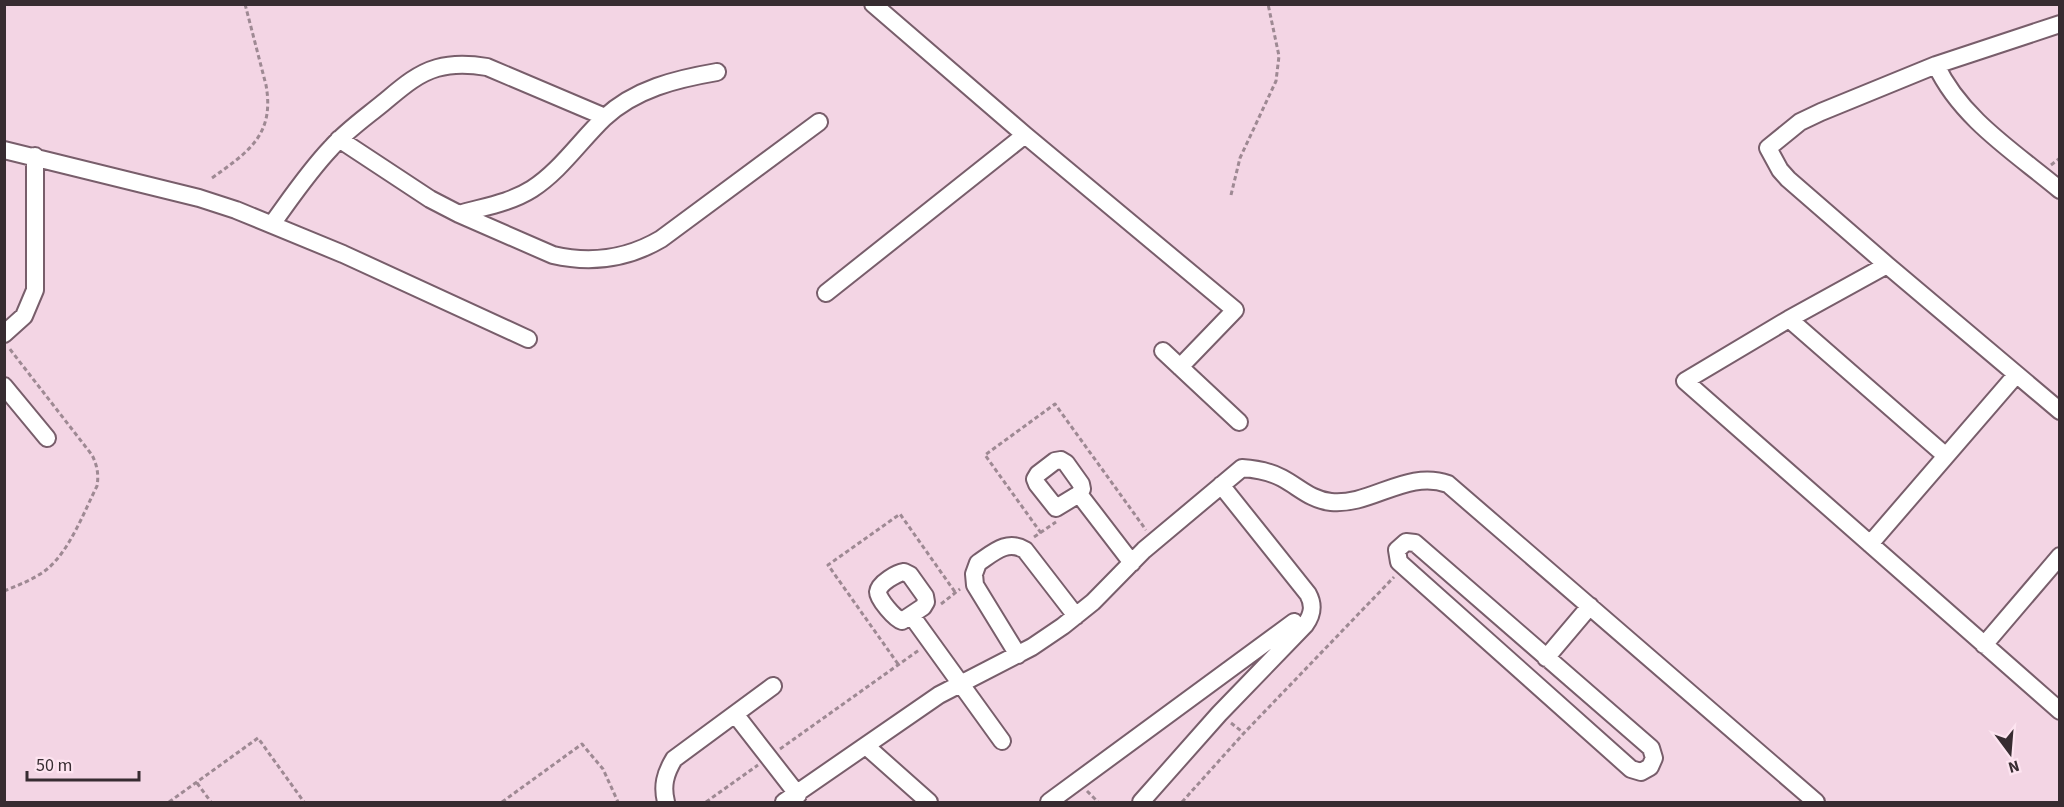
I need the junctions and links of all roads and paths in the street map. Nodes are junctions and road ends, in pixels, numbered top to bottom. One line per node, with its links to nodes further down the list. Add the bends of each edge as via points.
1 (245, 4): 13 (path, via 266,85 268,112 265,126 250,149)
2 (873, 4): 9 (street)
3 (1268, 4): 15 (path, via 1279,56 1276,81 1240,158)
4 (2060, 24): 5 (street)
5 (1936, 65): 14 (street, via 1949,91 1968,113); 18 (street, via 1810,116 1768,148 1788,179)
6 (717, 72): 7 (street, via 644,91)
7 (606, 117): 10 (street, via 487,67 452,65 420,75); 16 (street, via 531,190)
8 (819, 122): 16 (street, via 661,239 624,256 597,260 554,255)
9 (1025, 135): 19 (street); 25 (street, via 1235,310)
10 (339, 139): 16 (street); 17 (street)
11 (4, 150): 12 (street)
12 (35, 156): 17 (street, via 199,198); 21 (street, via 35,290 24,316)
13 (212, 178)
14 (2060, 190)
15 (1231, 195)
16 (459, 214)
17 (272, 224): 22 (street)
18 (1887, 265): 20 (street); 26 (street)
19 (826, 293)
20 (1789, 319): 31 (street); 34 (street, via 1685,381)
21 (4, 334)
22 (528, 339)
23 (4, 343): 39 (path, via 92,455 98,478 60,556 36,577)
24 (1162, 351): 25 (street)
25 (1180, 367): 29 (street)
26 (2016, 375): 28 (street); 31 (street)
27 (4, 386): 30 (street)
28 (2060, 411)
29 (1239, 422)
30 (47, 438)
31 (1946, 456): 34 (street)
32 (1221, 485): 36 (street); 40 (street); 41 (street, via 1242,468 1253,468 1283,478 1309,496 1339,502 1403,484 1448,484)
33 (1079, 494): 36 (street)
34 (1870, 544): 46 (street)
35 (2060, 556): 46 (street)
36 (1132, 563): 44 (street)
37 (1404, 567): 48 (street, via 1397,558 1397,550 1406,542 1415,543); 50 (street); 71 (path)
38 (974, 580): 42 (path); 44 (street, via 978,563 1003,546 1015,545 1025,550); 47 (street)
39 (4, 591)
40 (1309, 596): 69 (street, via 1303,611 1286,630); 70 (street, via 1309,620)
41 (1590, 606): 48 (street); 72 (street)
42 (936, 608)
43 (911, 615): 45 (street)
44 (1077, 616): 47 (street)
45 (930, 642): 51 (street); 58 (path)
46 (1984, 645): 54 (street)
47 (1018, 655): 51 (street)
48 (1544, 655): 49 (street); 50 (street, via 1530,662)
49 (1560, 670): 53 (street); 53 (street, via 1651,748 1654,758 1650,767 1641,772 1631,769)
50 (1523, 674): 53 (street)
51 (961, 683): 56 (street); 57 (street)
52 (773, 686): 55 (street)
53 (1542, 691)
54 (2060, 711)
55 (735, 714): 58 (street); 66 (street, via 674,759 666,771)
56 (1002, 741)
57 (866, 746): 60 (street); 68 (street)
58 (768, 758): 60 (street); 67 (path)
59 (196, 783): 61 (path); 62 (path); 63 (path, via 258,738)
60 (791, 799)
61 (169, 802)
62 (211, 802)
63 (304, 802)
64 (502, 802): 65 (path, via 582,744 603,769)
65 (618, 802)
66 (666, 802)
67 (706, 802)
68 (929, 802)
69 (1049, 802)
70 (1141, 802)
71 (1182, 802)
72 (1816, 802)

